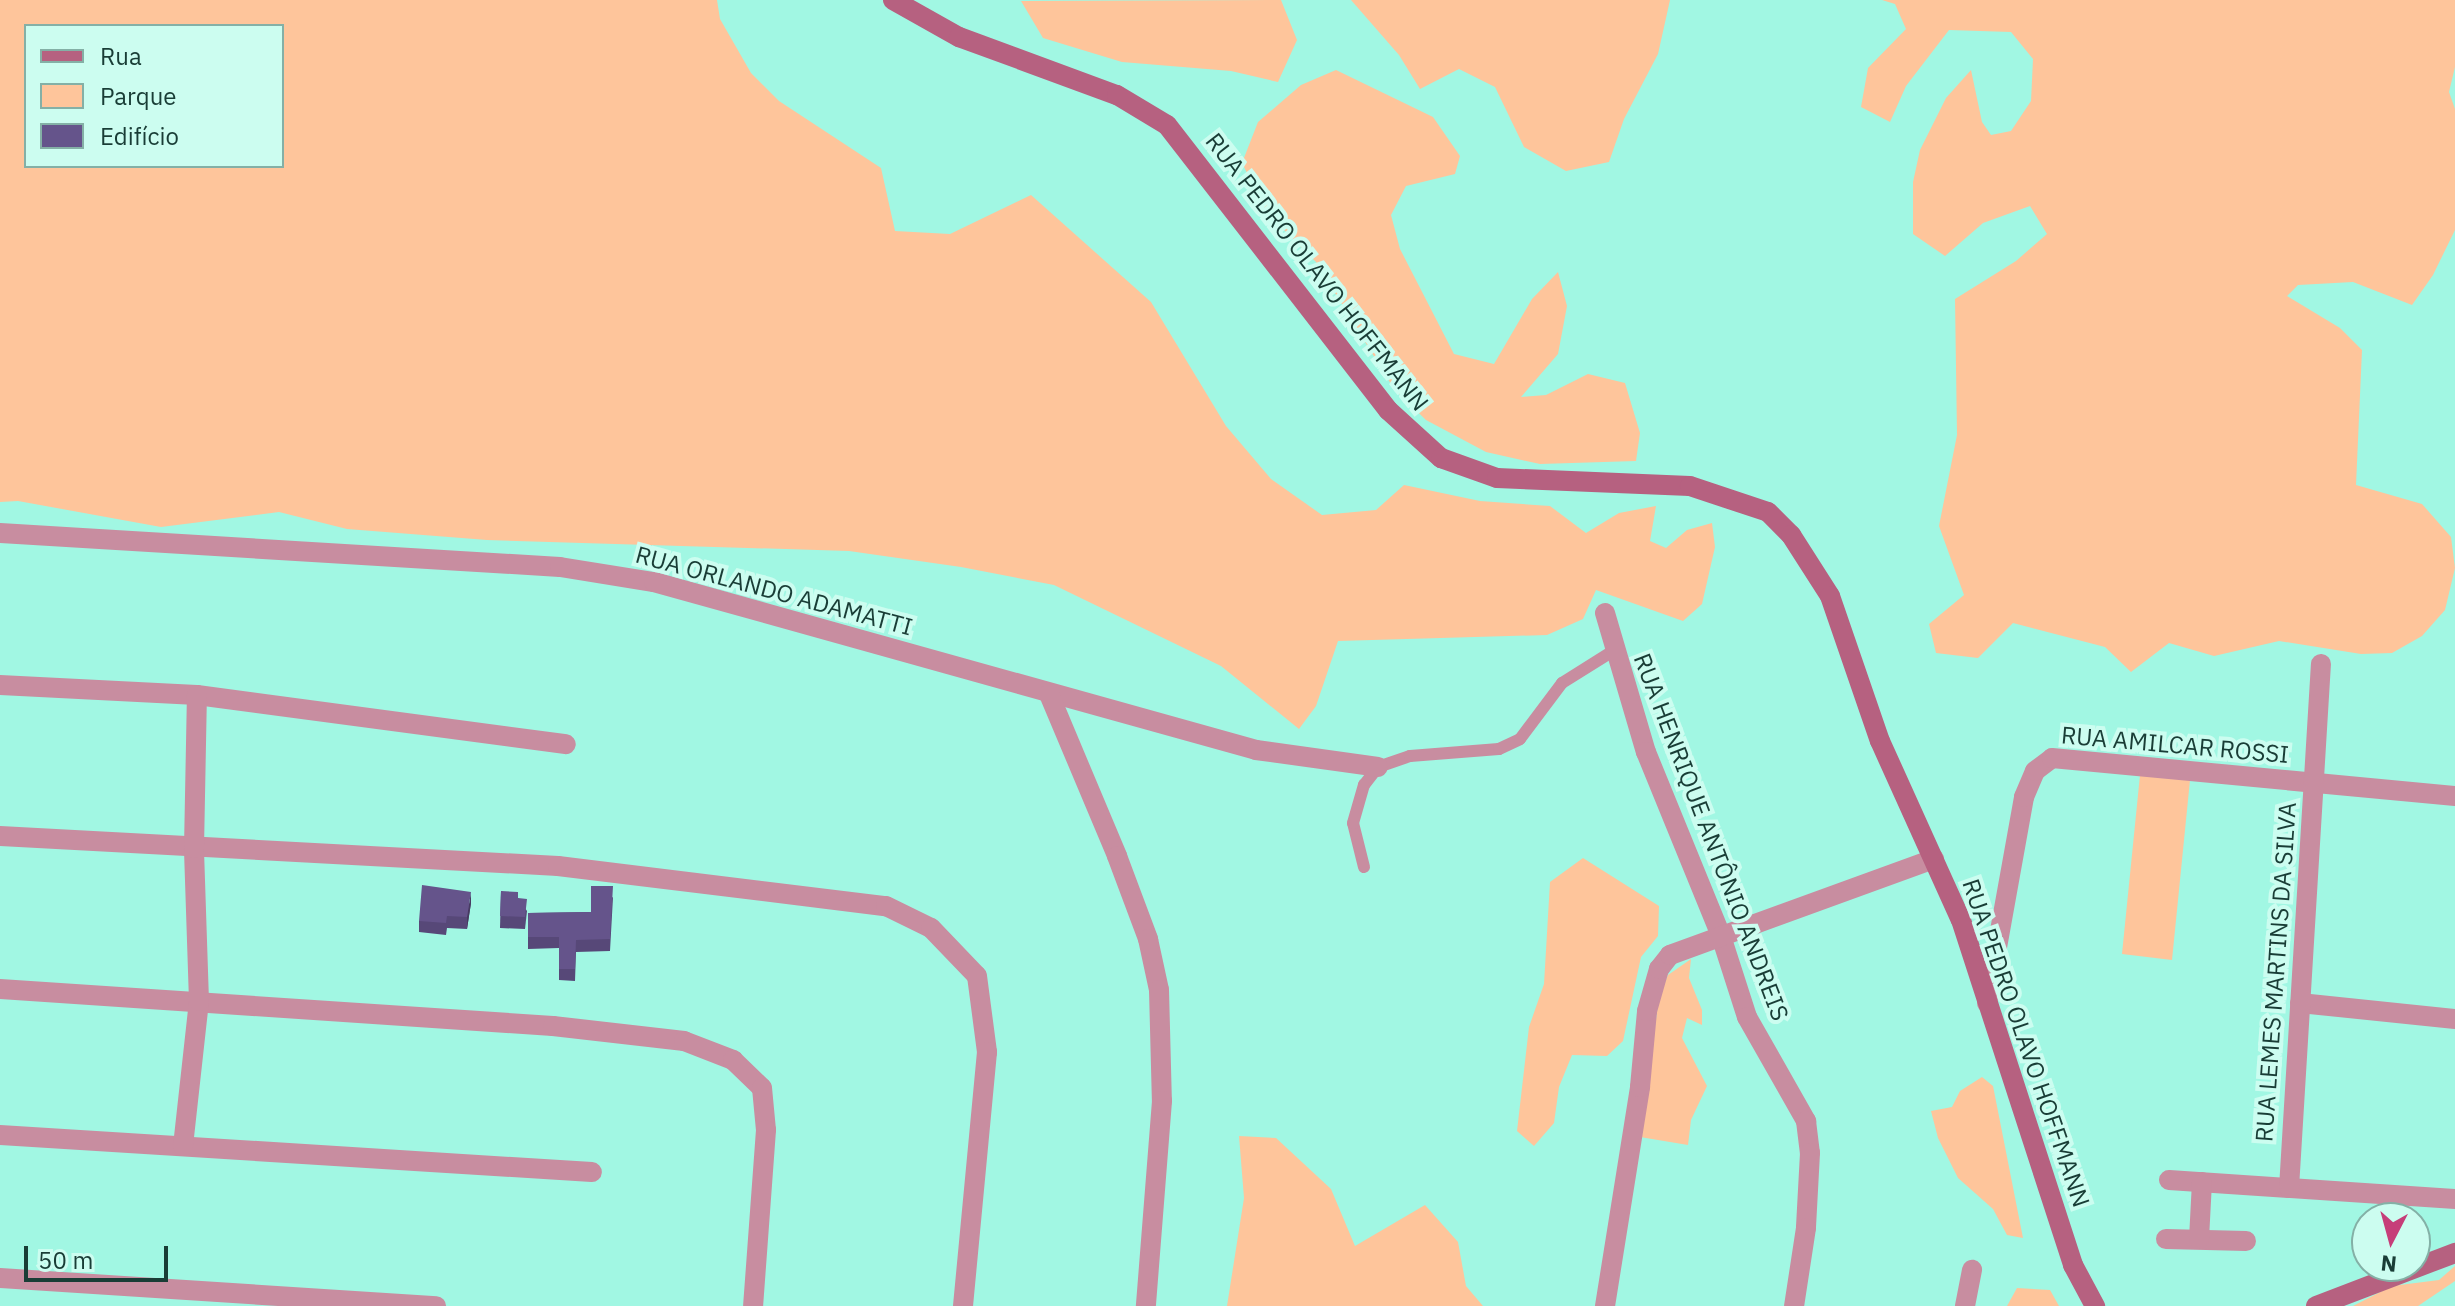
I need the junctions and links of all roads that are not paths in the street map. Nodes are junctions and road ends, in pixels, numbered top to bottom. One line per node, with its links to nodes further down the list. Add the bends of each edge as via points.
1 (893, 0): 15 (street, RUA PEDRO OLAVO HOFFMANN, via 969,41 1117,95 1167,125 1388,410 1441,458 1497,478 1690,486 1768,512 1814,565 1830,596 1880,741)
2 (0, 533): 7 (street, RUA ORLANDO ADAMATTI, via 560,567 654,582 759,609)
3 (1605, 613): 4 (street, RUA HENRIQUE ANTÔNIO ANDREIS)
4 (1613, 651): 10 (lane, RUA ORLANDO ADAMATTI, via 1562,683 1536,720 1509,744 1410,756); 17 (street, RUA HENRIQUE ANTÔNIO ANDREIS, via 1646,752)
5 (2321, 664): 11 (street, RUA LEMES MARTINS DA SILVA)
6 (0, 685): 8 (street)
7 (1049, 694): 10 (street, RUA ORLANDO ADAMATTI, via 1256,750); 39 (street, via 1122,870 1159,990 1162,1101)
8 (197, 695): 9 (street); 14 (street)
9 (566, 744)
10 (1378, 767): 16 (lane, via 1364,785 1353,823)
11 (2314, 783): 12 (street, RUA AMILCAR ROSSI); 20 (street, RUA AMILCAR ROSSI, via 2052,758 2035,771 2024,797); 21 (street, RUA LEMES MARTINS DA SILVA)
12 (2455, 796)
13 (0, 836): 14 (street)
14 (194, 848): 19 (street); 38 (street, via 558,866 886,906 931,928 977,976 987,1052)
15 (1934, 859): 17 (street); 20 (street, RUA PEDRO OLAVO HOFFMANN, via 1961,920)
16 (1364, 867)
17 (1721, 936): 40 (street, via 1670,955 1654,982); 41 (street, RUA HENRIQUE ANTÔNIO ANDREIS, via 1747,1017 1806,1121 1809,1183)
18 (0, 989): 19 (street)
19 (199, 1001): 24 (street); 37 (street, via 553,1026 684,1041 733,1060 762,1088 766,1130)
20 (1987, 1003): 43 (street, RUA PEDRO OLAVO HOFFMANN, via 2073,1265)
21 (2300, 1003): 22 (street); 28 (street, RUA LEMES MARTINS DA SILVA)
22 (2455, 1019)
23 (0, 1135): 24 (street)
24 (183, 1146): 25 (street)
25 (592, 1172)
26 (2169, 1180): 27 (street)
27 (2202, 1182): 28 (street); 31 (street)
28 (2289, 1188): 29 (street)
29 (2455, 1199)
30 (2166, 1239): 31 (street)
31 (2199, 1239): 32 (street)
32 (2246, 1241)
33 (2455, 1253): 44 (street)
34 (1972, 1270): 42 (street)
35 (0, 1278): 36 (street)
36 (436, 1306)
37 (753, 1306)
38 (963, 1306)
39 (1146, 1306)
40 (1605, 1306)
41 (1794, 1306)
42 (1965, 1306)
43 (2095, 1306)
44 (2316, 1306)

